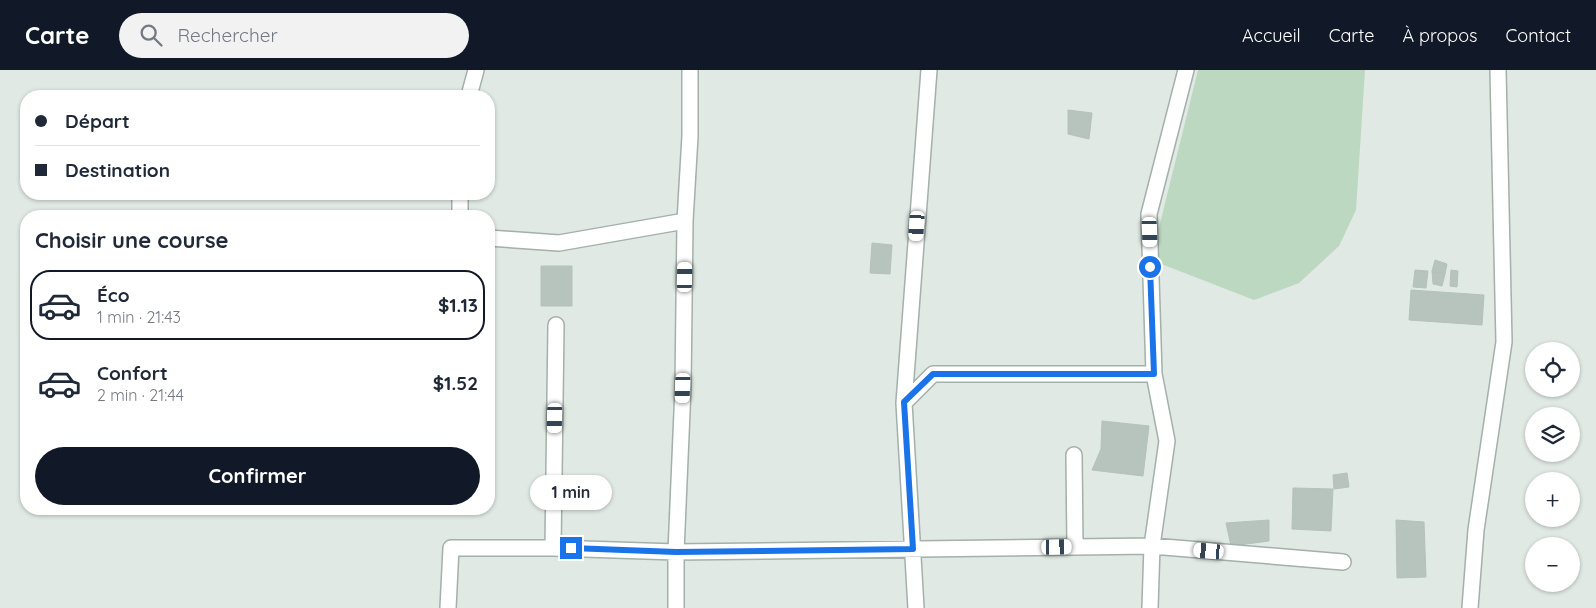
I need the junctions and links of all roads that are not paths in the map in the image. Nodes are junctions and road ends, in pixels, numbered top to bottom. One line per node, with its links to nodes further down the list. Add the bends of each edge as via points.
1 (476, 70): 6 (street)
2 (690, 70): 7 (street)
3 (929, 70): 11 (street)
4 (1186, 70): 10 (street, via 1149,214)
5 (1498, 70): 23 (street, via 1504,342 1476,530)
6 (471, 90)
7 (685, 221): 8 (street, via 559,243); 17 (street, via 683,388)
8 (495, 238)
9 (556, 325): 15 (street)
10 (1154, 374): 11 (street, via 933,374); 13 (street, via 1167,441)
11 (904, 402): 16 (street)
12 (1074, 456): 14 (street)
13 (1152, 546): 14 (street); 18 (street); 22 (street)
14 (1076, 547): 16 (street)
15 (553, 548): 17 (street); 19 (street, via 451,548)
16 (913, 549): 17 (street); 21 (street)
17 (676, 552): 20 (street)
18 (1343, 562)
19 (448, 608)
20 (676, 608)
21 (916, 608)
22 (1150, 608)
23 (1470, 608)

